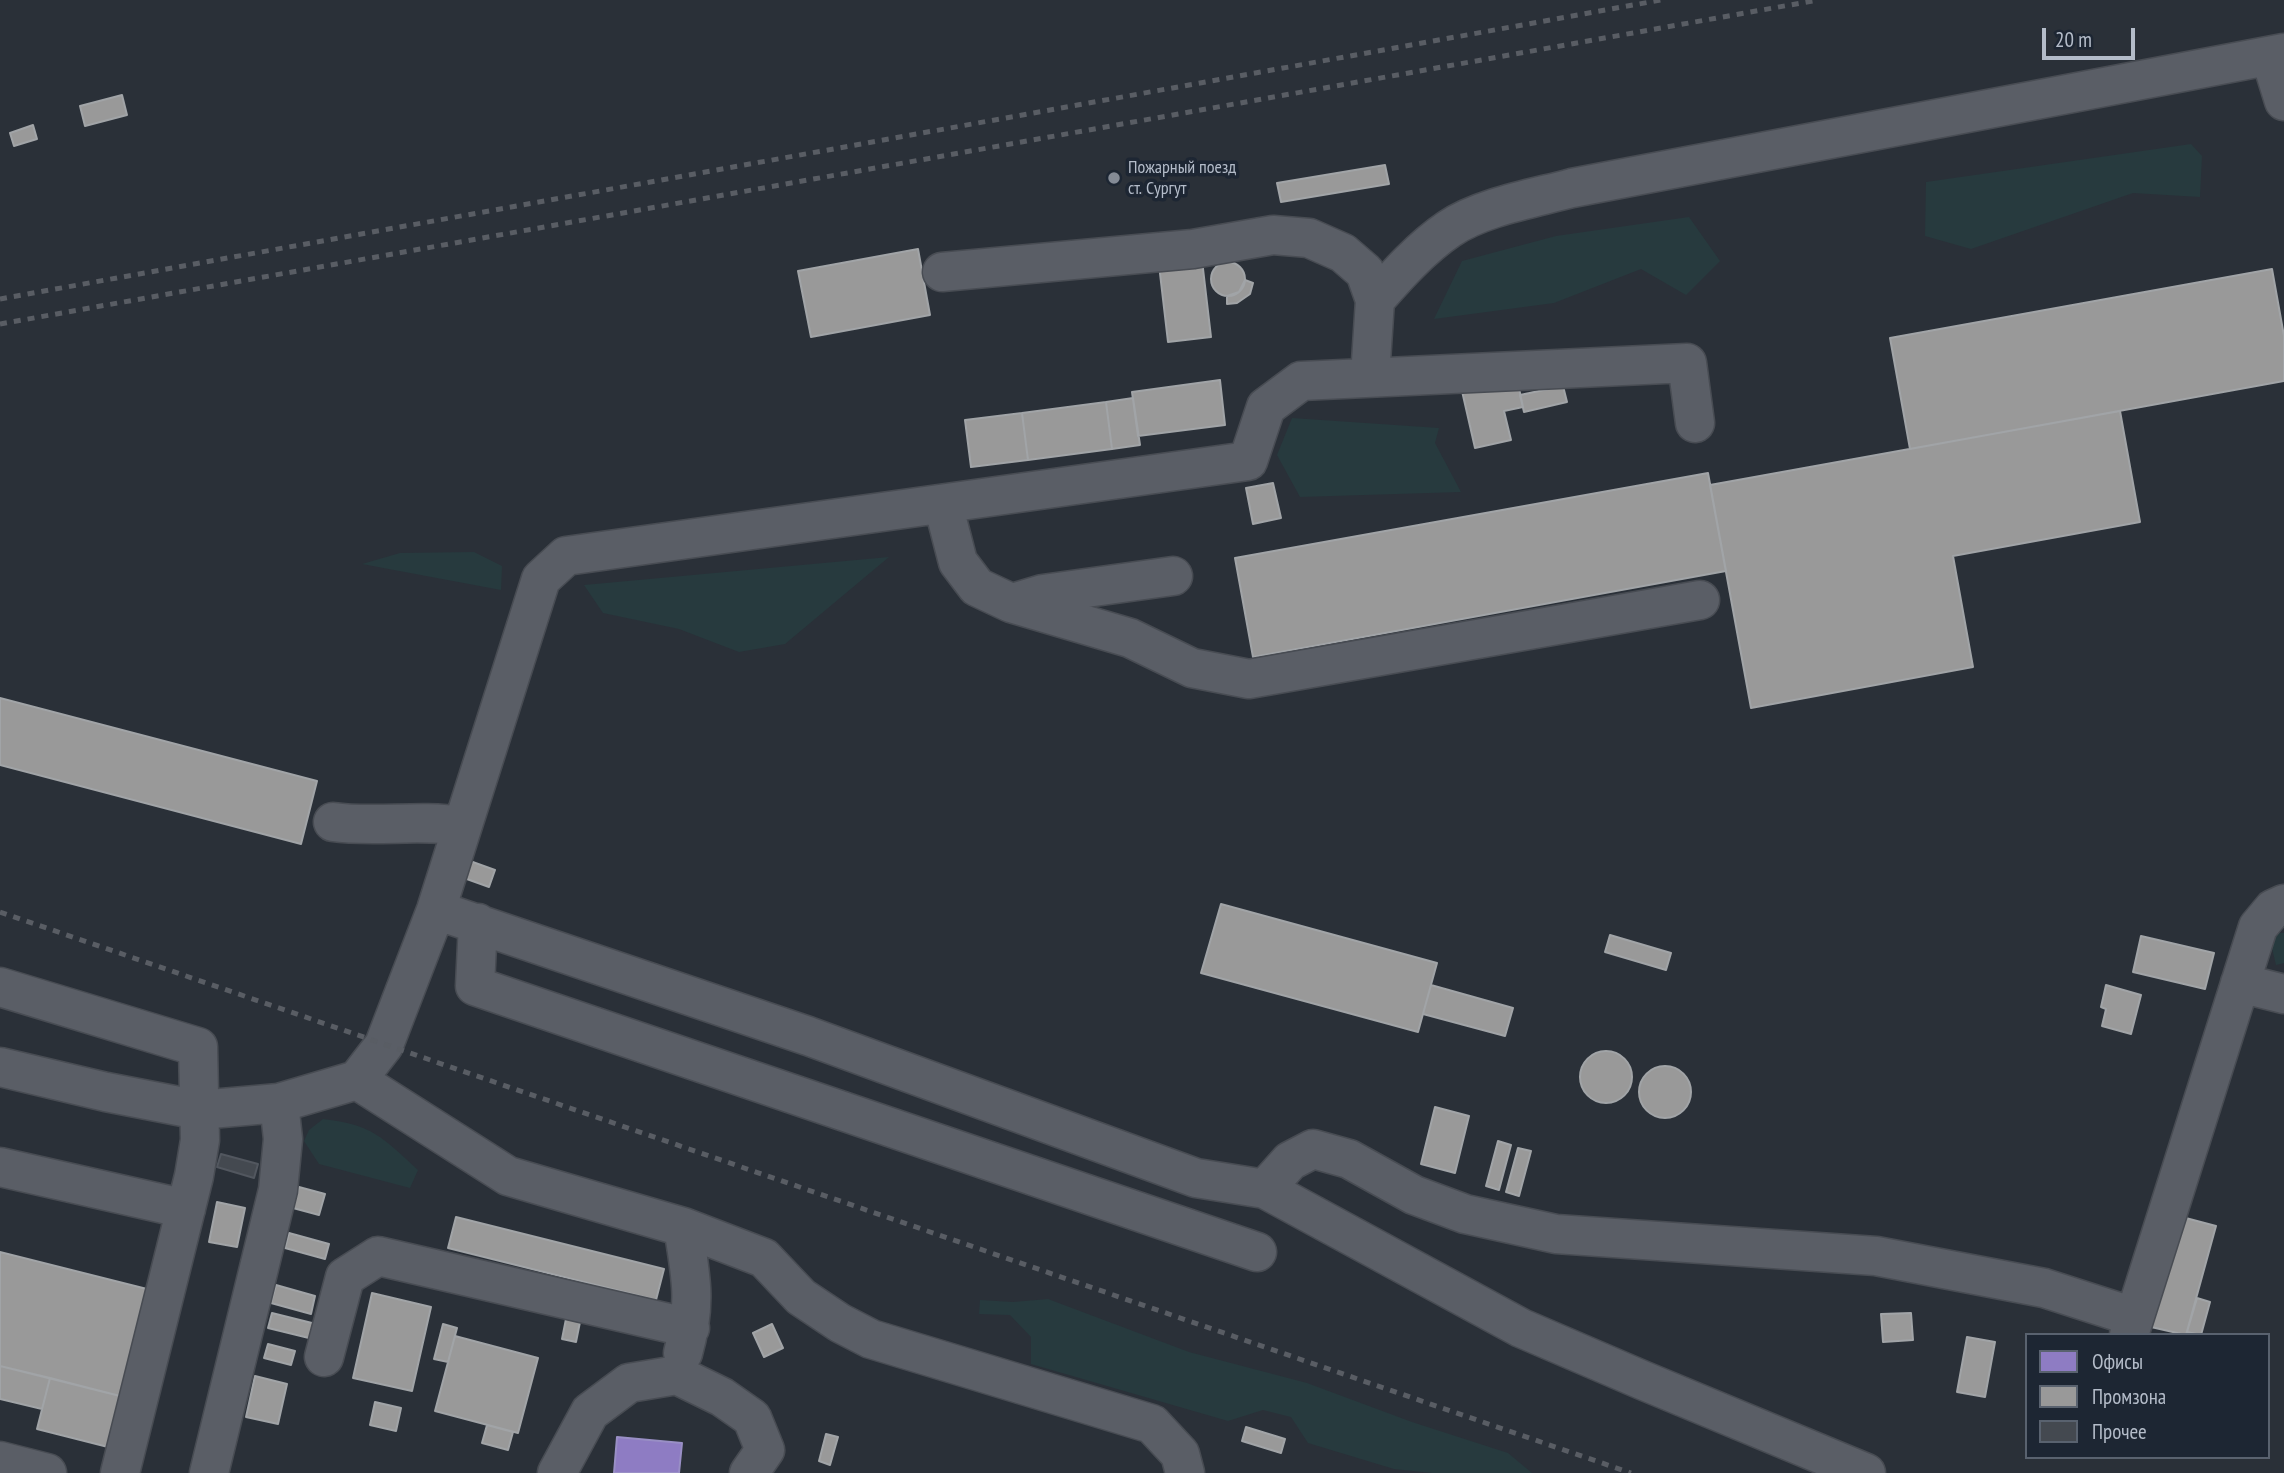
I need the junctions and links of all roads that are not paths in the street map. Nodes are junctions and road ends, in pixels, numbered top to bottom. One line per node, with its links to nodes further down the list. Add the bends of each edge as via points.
1 (2277, 54): 2 (street); 4 (street, via 1572,188 1495,208 1450,228 1404,267)
2 (2284, 101)
3 (942, 272): 4 (street, via 1193,249 1273,235 1309,238 1343,253 1364,272)
4 (1375, 300): 5 (street)
5 (1370, 377): 6 (street, via 1687,363); 7 (street, via 1301,381 1266,407 1248,461)
6 (1695, 423)
7 (943, 504): 10 (street, via 958,562 977,587); 12 (street, via 566,555 541,579)
8 (1173, 576): 10 (street)
9 (1700, 600): 10 (street, via 1250,679 1192,668 1130,638)
10 (1011, 603)
11 (333, 822): 12 (street)
12 (461, 827): 14 (street)
13 (2284, 904): 16 (street, via 2273,909 2258,927)
14 (436, 910): 15 (street); 20 (street, via 384,1045)
15 (478, 923): 24 (street, via 808,1036 1196,1178); 27 (street, via 475,986)
16 (2240, 983): 18 (street); 28 (street)
17 (0, 987): 22 (street, via 198,1047)
18 (2284, 994)
19 (0, 1066): 22 (street)
20 (357, 1080): 21 (street); 26 (street, via 508,1176)
21 (279, 1103): 22 (street); 36 (street, via 283,1139 278,1189)
22 (199, 1110): 25 (street, via 200,1140)
23 (0, 1167): 25 (street)
24 (1265, 1189): 28 (street, via 1290,1161 1313,1149 1349,1159 1414,1195 1465,1214 1556,1234 1876,1256 2043,1288); 39 (street, via 1521,1328)
25 (186, 1209): 35 (street)
26 (683, 1227): 29 (street, via 693,1286); 33 (street, via 764,1258 801,1297 871,1339 1152,1424 1180,1454)
27 (1257, 1252)
28 (2131, 1326)
29 (690, 1328): 30 (street, via 378,1256 345,1277); 31 (street)
30 (324, 1357)
31 (677, 1375): 37 (street, via 629,1383 590,1412); 38 (street, via 722,1397 751,1418 765,1450)
32 (0, 1461): 34 (street)
33 (1186, 1472)
34 (47, 1473)
35 (120, 1473)
36 (209, 1473)
37 (557, 1473)
38 (749, 1473)
39 (1866, 1473)

